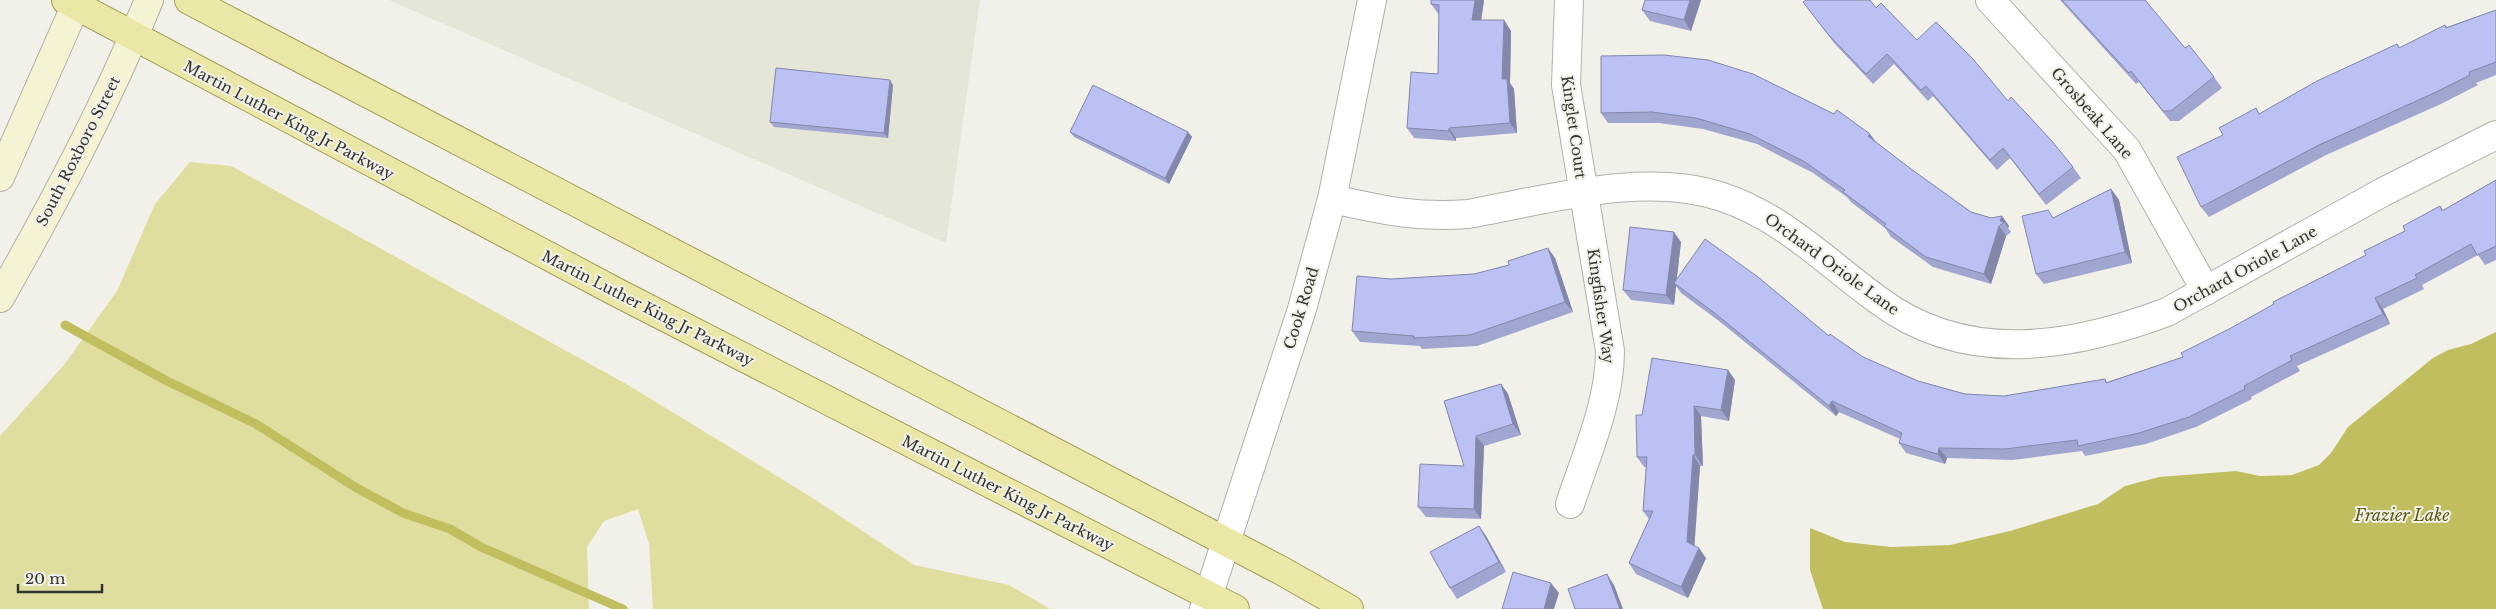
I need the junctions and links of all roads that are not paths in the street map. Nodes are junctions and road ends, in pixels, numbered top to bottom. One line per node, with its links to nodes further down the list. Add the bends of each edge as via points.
1 (149, 0): 7 (street, South Roxboro Street)
2 (189, 0): 15 (main road)
3 (1372, 0): 11 (street, Cook Road)
4 (1569, 0): 10 (street, Kinglet Court, via 1566,85)
5 (1990, 0): 12 (street, Grosbeak Lane, via 2126,150)
6 (73, 2): 7 (main road, Martin Luther King Jr Parkway); 9 (street)
7 (133, 37): 13 (street, South Roxboro Street, via 43,222); 16 (main road, Martin Luther King Jr Parkway)
8 (2496, 135): 12 (street, Orchard Oriole Lane, via 2383,192)
9 (0, 177)
10 (1584, 193): 11 (street, Orchard Oriole Lane, via 1444,216 1402,214); 12 (street, Orchard Oriole Lane, via 1641,187 1683,188 1721,196 1786,227 1901,316 1937,332 1974,342 2016,346 2061,342 2133,325 2167,312); 14 (street, Kingfisher Way, via 1610,351 1610,374)
11 (1332, 199): 15 (street, Cook Road, via 1302,308)
12 (2206, 291)
13 (0, 298)
14 (1570, 504)
15 (1226, 544): 16 (street, Cook Road); 18 (main road)
16 (1206, 602): 17 (main road, Martin Luther King Jr Parkway)
17 (1235, 609)
18 (1349, 609)

